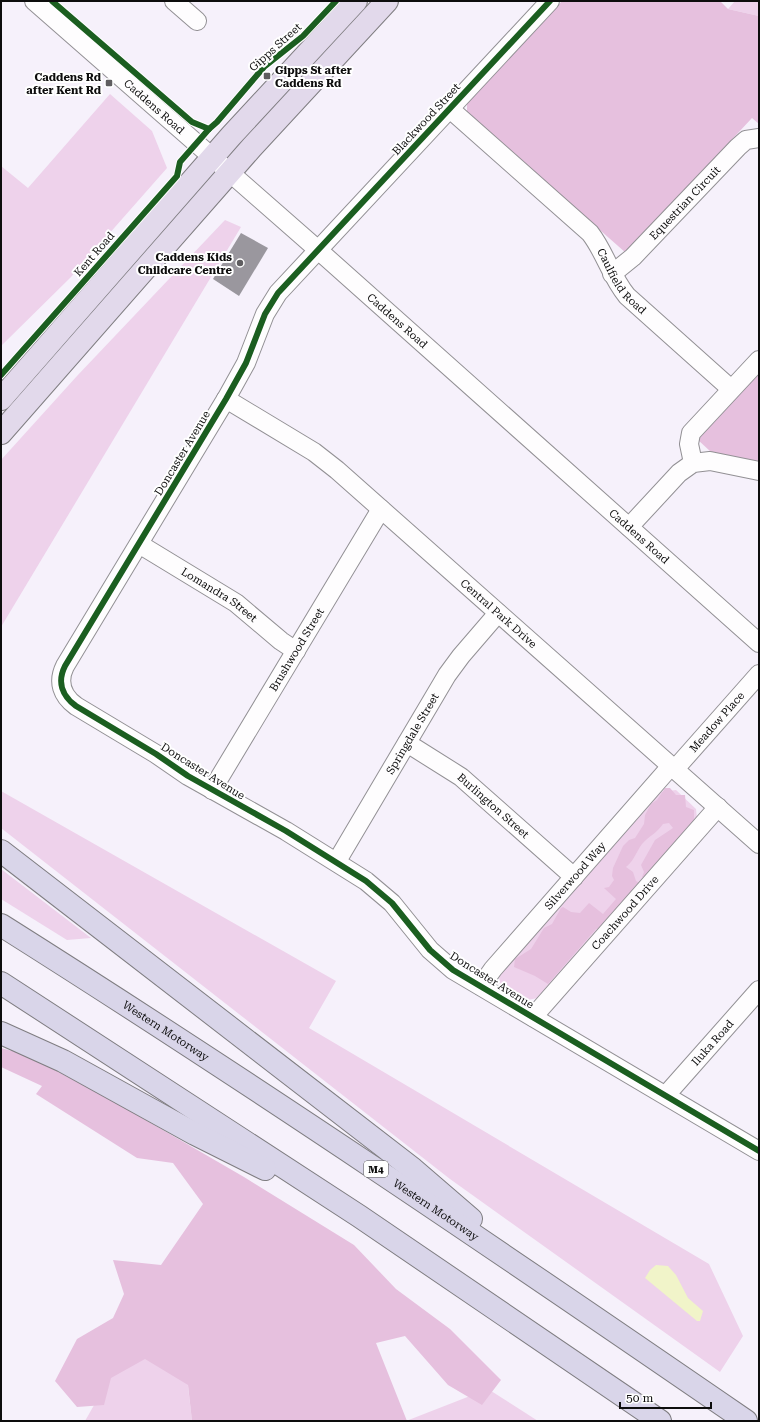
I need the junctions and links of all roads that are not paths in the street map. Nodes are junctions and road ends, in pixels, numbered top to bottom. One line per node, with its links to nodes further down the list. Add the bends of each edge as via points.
1 (34, 1): 9 (street, Caddens Road)
2 (174, 1): 6 (street)
3 (356, 1): 9 (main road)
4 (387, 1): 10 (main road)
5 (550, 1): 7 (street, Blackwood Street)
6 (197, 21)
7 (450, 109): 11 (street, Blackwood Street); 12 (street, Caulfield Road, via 590,233 601,249)
8 (759, 138): 12 (street, Equestrian Circuit, via 746,140 738,146 633,257)
9 (212, 158): 10 (street, Caddens Road); 15 (main road)
10 (229, 173): 11 (street, Caddens Road); 17 (main road)
11 (317, 250): 16 (street, Doncaster Avenue, via 283,286 268,307 246,363); 21 (street, Caddens Road)
12 (612, 274): 14 (street, Caulfield Road, via 628,296)
13 (759, 360): 14 (street)
14 (731, 389): 18 (street, via 691,433 689,444)
15 (1, 398)
16 (226, 399): 20 (street, Central Park Drive, via 322,458); 22 (street, Doncaster Avenue)
17 (1, 432)
18 (693, 463): 19 (street, via 710,461); 21 (street, via 679,473)
19 (759, 471)
20 (381, 510): 23 (street, Central Park Drive); 25 (street, Brushwood Street)
21 (629, 527): 24 (street, Caddens Road)
22 (139, 544): 25 (street, Lomandra Street, via 236,603); 29 (street, Doncaster Avenue, via 65,666 61,676 62,688 68,699 76,706)
23 (498, 613): 27 (street, Springdale Street, via 454,665); 28 (street, Central Park Drive)
24 (759, 643)
25 (296, 651): 29 (street, Brushwood Street)
26 (759, 674): 28 (street, Meadow Place)
27 (407, 744): 33 (street, Springdale Street); 34 (street, Burlington Street, via 461,776)
28 (673, 768): 30 (street, Central Park Drive); 34 (street, Silverwood Way)
29 (212, 790): 33 (street, Doncaster Avenue)
30 (718, 808): 31 (street, Central Park Drive); 39 (street, Coachwood Drive)
31 (759, 844)
32 (1, 851): 44 (highway, via 413,1169)
33 (336, 861): 37 (street, Doncaster Avenue, via 385,895 419,938 442,961)
34 (574, 877): 37 (street, Silverwood Way)
35 (1, 925): 44 (highway, Western Motorway / M4, via 241,1079)
36 (1, 983): 43 (highway)
37 (481, 986): 39 (street, Doncaster Avenue)
38 (759, 990): 41 (street, Iluka Road)
39 (532, 1018): 41 (street, Doncaster Avenue)
40 (1, 1033): 43 (highway, via 63,1061 195,1134)
41 (666, 1095): 42 (street, Doncaster Avenue)
42 (759, 1151)
43 (359, 1216): 45 (highway)
44 (541, 1280): 46 (highway, Western Motorway / M4)
45 (660, 1421)
46 (746, 1421)

